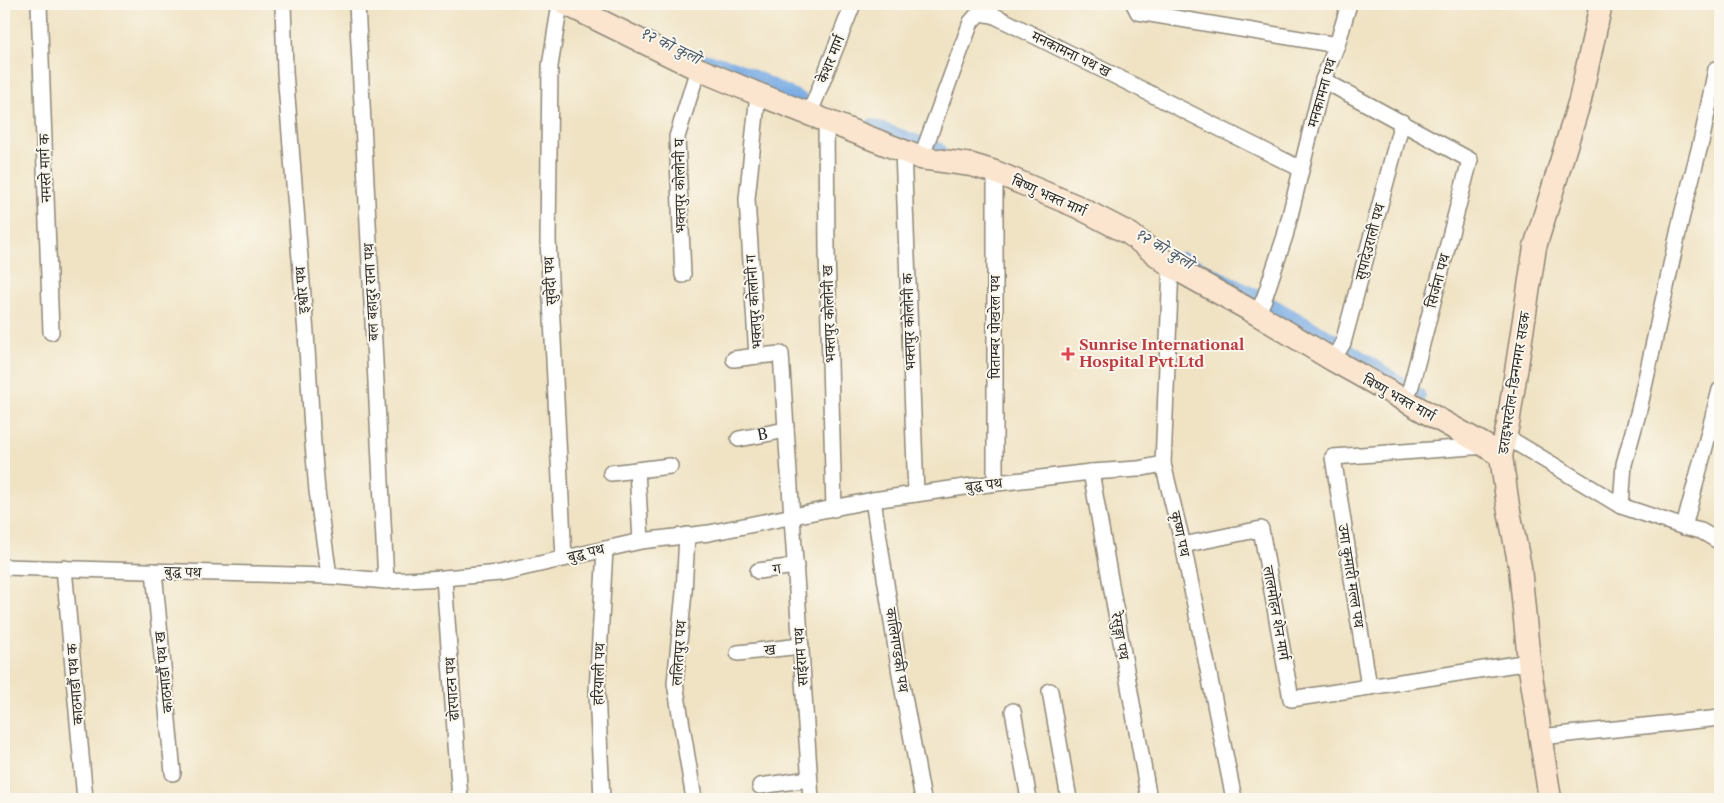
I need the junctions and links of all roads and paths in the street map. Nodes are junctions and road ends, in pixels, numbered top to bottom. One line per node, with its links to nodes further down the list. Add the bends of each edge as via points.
1 (40, 4): 23 (street, नमस्ते मार्ग क)
2 (283, 4): 55 (street, इश्वोर पथ, via 285,72 313,444)
3 (357, 4): 57 (street, बल बहादुर राना पथ)
4 (560, 4): 49 (street, सुवेदी पथ, via 550,66 548,240)
5 (566, 4): 12 (street, बिष्णु भक्त मार्ग)
6 (853, 4): 15 (street, केशर मार्ग)
7 (1134, 4): 10 (street, मनकामना पथ, via 1138,12)
8 (1349, 4): 10 (street)
9 (1601, 4): 31 (street, डराइभरटोल-डिन्गनगर सडक, via 1580,100 1535,248)
10 (1336, 45): 13 (street, मनकामना पथ)
11 (1716, 69): 40 (street, via 1624,464)
12 (698, 70): 14 (street, बिष्णु भक्त मार्ग); 21 (street, भक्तपुर कोलोनी घ, via 677,137)
13 (1322, 80): 16 (street); 18 (street, मनकामना पथ)
14 (758, 94): 15 (street, बिष्णु भक्त मार्ग); 25 (street, भक्तपुर कोलोनी ग, via 747,198)
15 (815, 111): 17 (street, बिष्णु भक्त मार्ग); 41 (street, भक्तपुर कोलोनी ख, via 827,252)
16 (1402, 122): 24 (street, सुपादेउराली पथ); 28 (street, सिर्जना पथ, via 1470,160)
17 (915, 155): 18 (street, मनकामना पथ ख, via 937,114 971,22 978,13 993,15); 19 (street, बिष्णु भक्त मार्ग); 38 (street, भक्तपुर कोलोनी क)
18 (1301, 169): 22 (street, मनकामना पथ, via 1285,236)
19 (995, 172): 20 (street, बिष्णु भक्त मार्ग, via 1076,206 1130,234); 37 (street, पिताम्बर पोखरेल पथ)
20 (1170, 266): 22 (street, बिष्णु भक्त मार्ग); 32 (street, कृष्ण पथ)
21 (683, 275)
22 (1261, 306): 24 (street, बिष्णु भक्त मार्ग)
23 (51, 332)
24 (1338, 352): 28 (street, बिष्णु भक्त मार्ग)
25 (757, 356): 26 (street); 29 (street, भक्तपुर कोलोनी ग, via 781,354)
26 (734, 359)
27 (1720, 390): 43 (street)
28 (1408, 394): 31 (street, बिष्णु भक्त मार्ग)
29 (786, 430): 30 (street, B); 42 (street, भक्तपुर कोलोनी ग)
30 (739, 439)
31 (1498, 446): 40 (street); 60 (street, डराइभरटोल-डिन्गनगर सडक, via 1520,567); 61 (street, उमा कुमारी मल्ल पथ, via 1333,457)
32 (1163, 464): 35 (street, बुद्ध पथ); 47 (street, कृष्ण पथ)
33 (670, 466): 34 (street)
34 (637, 470): 36 (street); 45 (street)
35 (1090, 472): 37 (street, बुद्ध पथ); 77 (street, रेसुङ्गा पथ)
36 (611, 473)
37 (995, 483): 38 (street, बुद्ध पथ)
38 (916, 494): 39 (street, बुद्ध पथ)
39 (873, 500): 41 (street, बुद्ध पथ); 74 (street, कालिगण्डकी पथ)
40 (1621, 506): 43 (street)
41 (834, 509): 42 (street, बुद्ध पथ)
42 (792, 515): 44 (street, बुद्ध पथ); 50 (street, साईराम पथ)
43 (1684, 527): 46 (street, via 1701,531)
44 (687, 535): 45 (street, बुद्ध पथ); 72 (street, ललितपुर पथ, via 675,683)
45 (641, 541): 48 (street, बुद्ध पथ)
46 (1720, 542)
47 (1182, 545): 61 (street, लालमोहन शेन मार्ग, via 1261,529 1291,699); 78 (street, कृष्ण पथ)
48 (605, 549): 49 (street, बुद्ध पथ); 71 (street, हरियाली पथ, via 597,691)
49 (564, 559): 56 (street, बुद्ध पथ, via 500,573)
50 (796, 566): 54 (street, ग); 58 (street, साईराम पथ)
51 (4, 567): 52 (street, बुद्ध पथ)
52 (64, 568): 53 (street, बुद्ध पथ); 69 (street, काठमाडौँ पथ क)
53 (154, 571): 55 (street, बुद्ध पथ); 66 (street, काठमाडौँ पथ ख)
54 (758, 571)
55 (329, 576): 57 (street, बुद्ध पथ)
56 (444, 578): 57 (street, बुद्ध पथ); 70 (street, ढोरपाटन पथ)
57 (386, 581)
58 (801, 646): 59 (street, ख); 67 (street, साईराम पथ)
59 (738, 653)
60 (1529, 662): 61 (street); 65 (street, डराइभरटोल-डिन्गनगर सडक)
61 (1369, 686)
62 (1050, 691): 76 (street)
63 (1013, 711): 75 (street)
64 (1720, 718): 65 (street)
65 (1540, 737): 79 (street, डराइभरटोल-डिन्गनगर सडक)
66 (174, 773)
67 (809, 779): 68 (street); 73 (street, साईराम पथ)
68 (760, 786)
69 (85, 799)
70 (460, 799)
71 (602, 799)
72 (694, 799)
73 (811, 799)
74 (923, 799)
75 (1029, 799)
76 (1069, 799)
77 (1149, 799)
78 (1234, 799)
79 (1550, 799)

